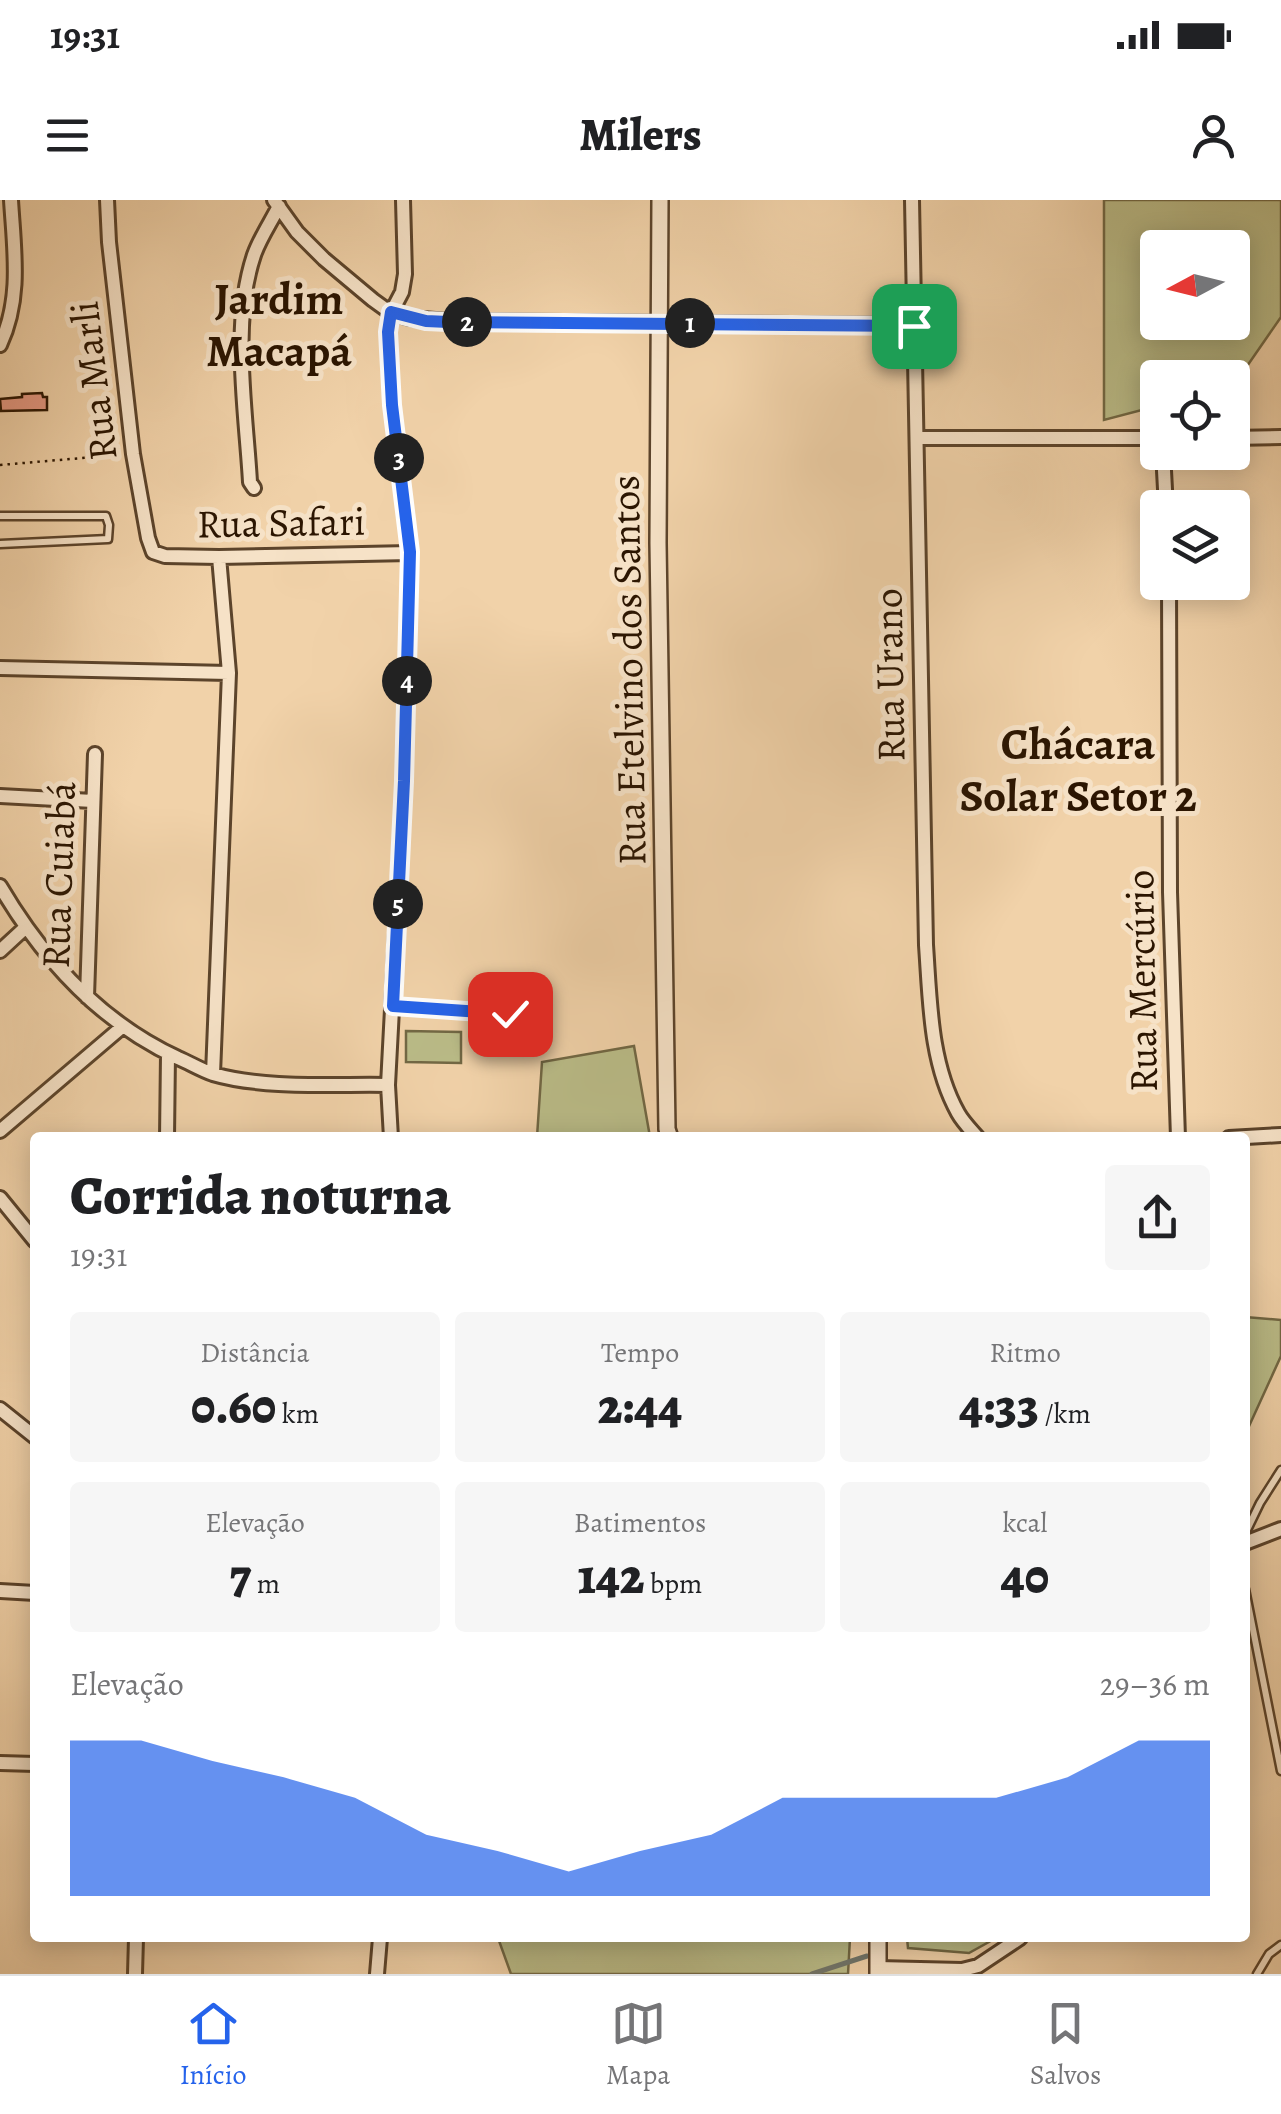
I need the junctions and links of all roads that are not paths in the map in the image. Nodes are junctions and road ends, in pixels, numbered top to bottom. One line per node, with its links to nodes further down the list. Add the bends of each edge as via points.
1 (11, 200): 10 (street, via 15,296)
2 (107, 200): 18 (street, Rua Marli, via 133,454)
3 (403, 200): 7 (street, via 406,274)
4 (660, 200): 8 (street, Rua Etelvino dos Santos)
5 (912, 200): 9 (street, Rua Urano)
6 (276, 203): 7 (street, via 324,259); 15 (street, via 255,253 242,321)
7 (391, 312): 8 (street, via 426,321); 19 (street, via 392,405)
8 (659, 323): 9 (street); 40 (street, Rua Etelvino dos Santos)
9 (914, 326): 12 (street, Rua Urano)
10 (0, 344)
11 (1281, 437): 14 (street)
12 (917, 438): 13 (street); 41 (street, Rua Urano, via 933,1034 946,1084)
13 (1140, 438)
14 (1250, 438)
15 (254, 488)
16 (0, 516): 17 (lane, via 106,516 109,525 108,539)
17 (0, 544)
18 (153, 552): 20 (street, Rua Safari)
19 (410, 552): 20 (street, Rua Safari); 31 (street)
20 (219, 557): 23 (street)
21 (1169, 600): 42 (street, Rua Mercúrio)
22 (0, 668): 23 (street)
23 (229, 673): 35 (street)
24 (95, 754): 26 (street, Rua Cuiabá)
25 (0, 796): 26 (street)
26 (94, 801): 30 (street, Rua Cuiabá)
27 (0, 886): 28 (street)
28 (26, 928): 29 (street); 30 (street)
29 (0, 951)
30 (87, 997): 33 (street)
31 (393, 1006): 32 (lane); 36 (street)
32 (510, 1014)
33 (122, 1026): 34 (street); 37 (street)
34 (168, 1054): 35 (street); 38 (street)
35 (213, 1074): 36 (street)
36 (388, 1084): 39 (street)
37 (0, 1131)
38 (167, 1132)
39 (391, 1132)
40 (668, 1132)
41 (973, 1132)
42 (1178, 1132)
43 (1281, 1135): 44 (street)
44 (1250, 1137)
45 (0, 1198): 46 (street)
46 (30, 1235)
47 (0, 1409): 48 (street)
48 (30, 1433)
49 (1281, 1470): 50 (lane)
50 (1250, 1524)
51 (1281, 1529): 52 (street)
52 (1250, 1540)
53 (0, 1591): 54 (street)
54 (30, 1593)
55 (1250, 1614): 58 (lane)
56 (0, 1763): 57 (street)
57 (30, 1764)
58 (1281, 1771)
59 (136, 1942): 65 (street)
60 (380, 1942): 66 (street)
61 (878, 1942): 64 (street)
62 (1014, 1942): 64 (street, via 962,1970)
63 (1281, 1945): 67 (lane)
64 (878, 1971)
65 (135, 1974)
66 (377, 1974)
67 (1257, 1974)

